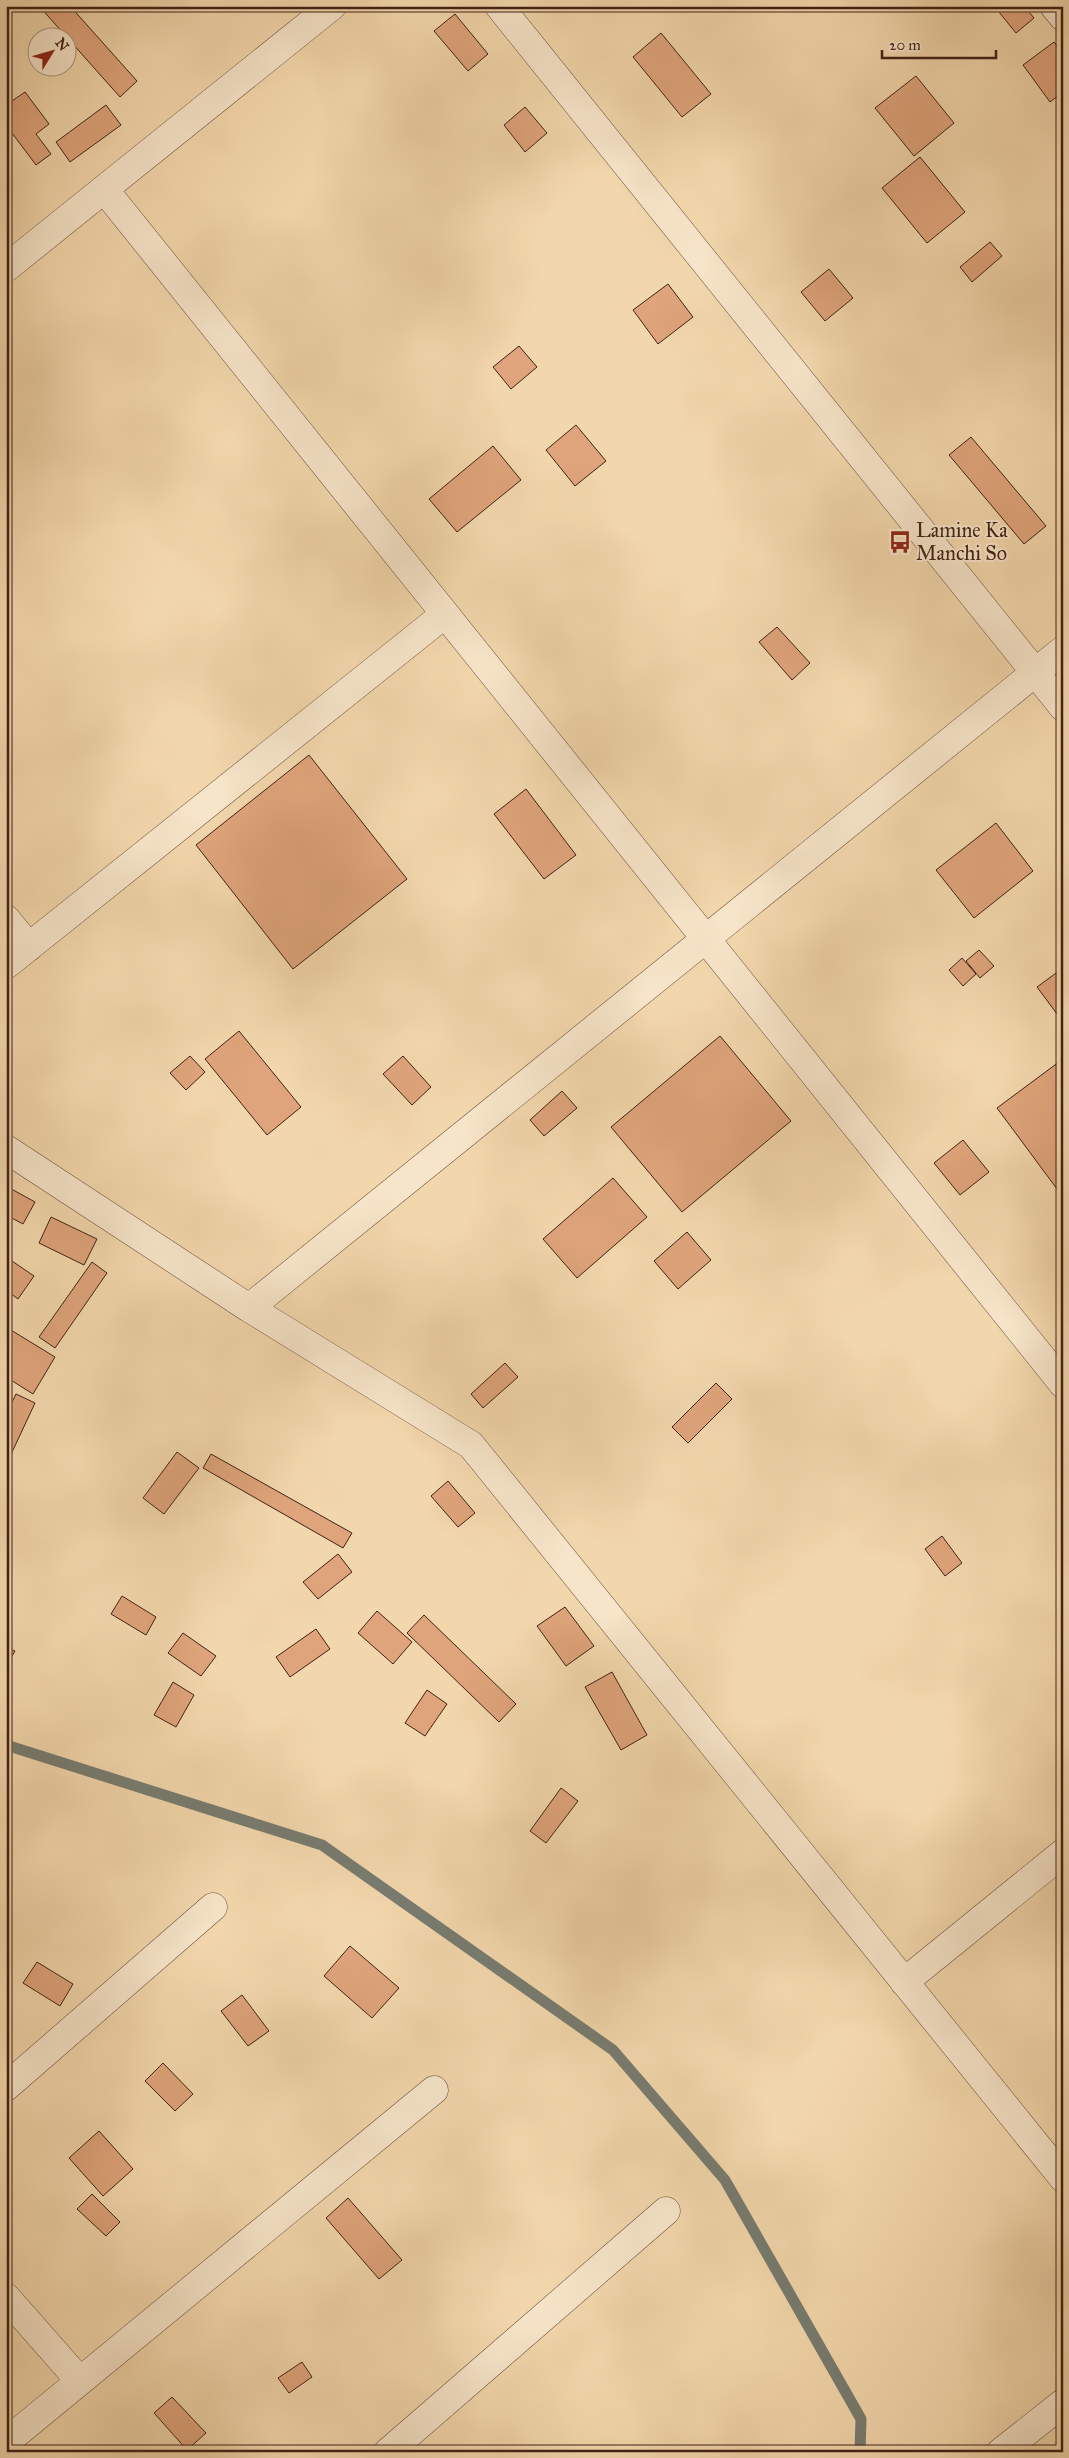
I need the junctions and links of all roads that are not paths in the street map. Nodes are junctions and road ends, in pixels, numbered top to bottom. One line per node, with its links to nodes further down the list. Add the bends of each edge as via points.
1 (332, 6): 5 (street)
2 (499, 6): 9 (street)
3 (1054, 6): 4 (street)
4 (1063, 17)
5 (104, 189): 6 (street); 7 (street)
6 (6, 268)
7 (445, 614): 12 (street); 13 (street)
8 (1063, 650): 9 (street)
9 (1035, 672): 10 (street); 12 (street)
10 (1063, 707)
11 (6, 919): 13 (street)
12 (706, 939): 16 (street); 17 (street)
13 (29, 947): 14 (street)
14 (6, 965)
15 (6, 1149): 16 (street)
16 (249, 1308): 20 (street, via 471,1445)
17 (1063, 1384)
18 (1063, 1854): 20 (street)
19 (213, 1907): 21 (street)
20 (904, 1982): 23 (street)
21 (6, 2087)
22 (434, 2090): 26 (street)
23 (1063, 2178)
24 (666, 2211): 29 (street)
25 (6, 2297): 26 (street)
26 (80, 2382): 28 (street)
27 (1063, 2402): 30 (street)
28 (6, 2442)
29 (388, 2452)
30 (1001, 2452)

